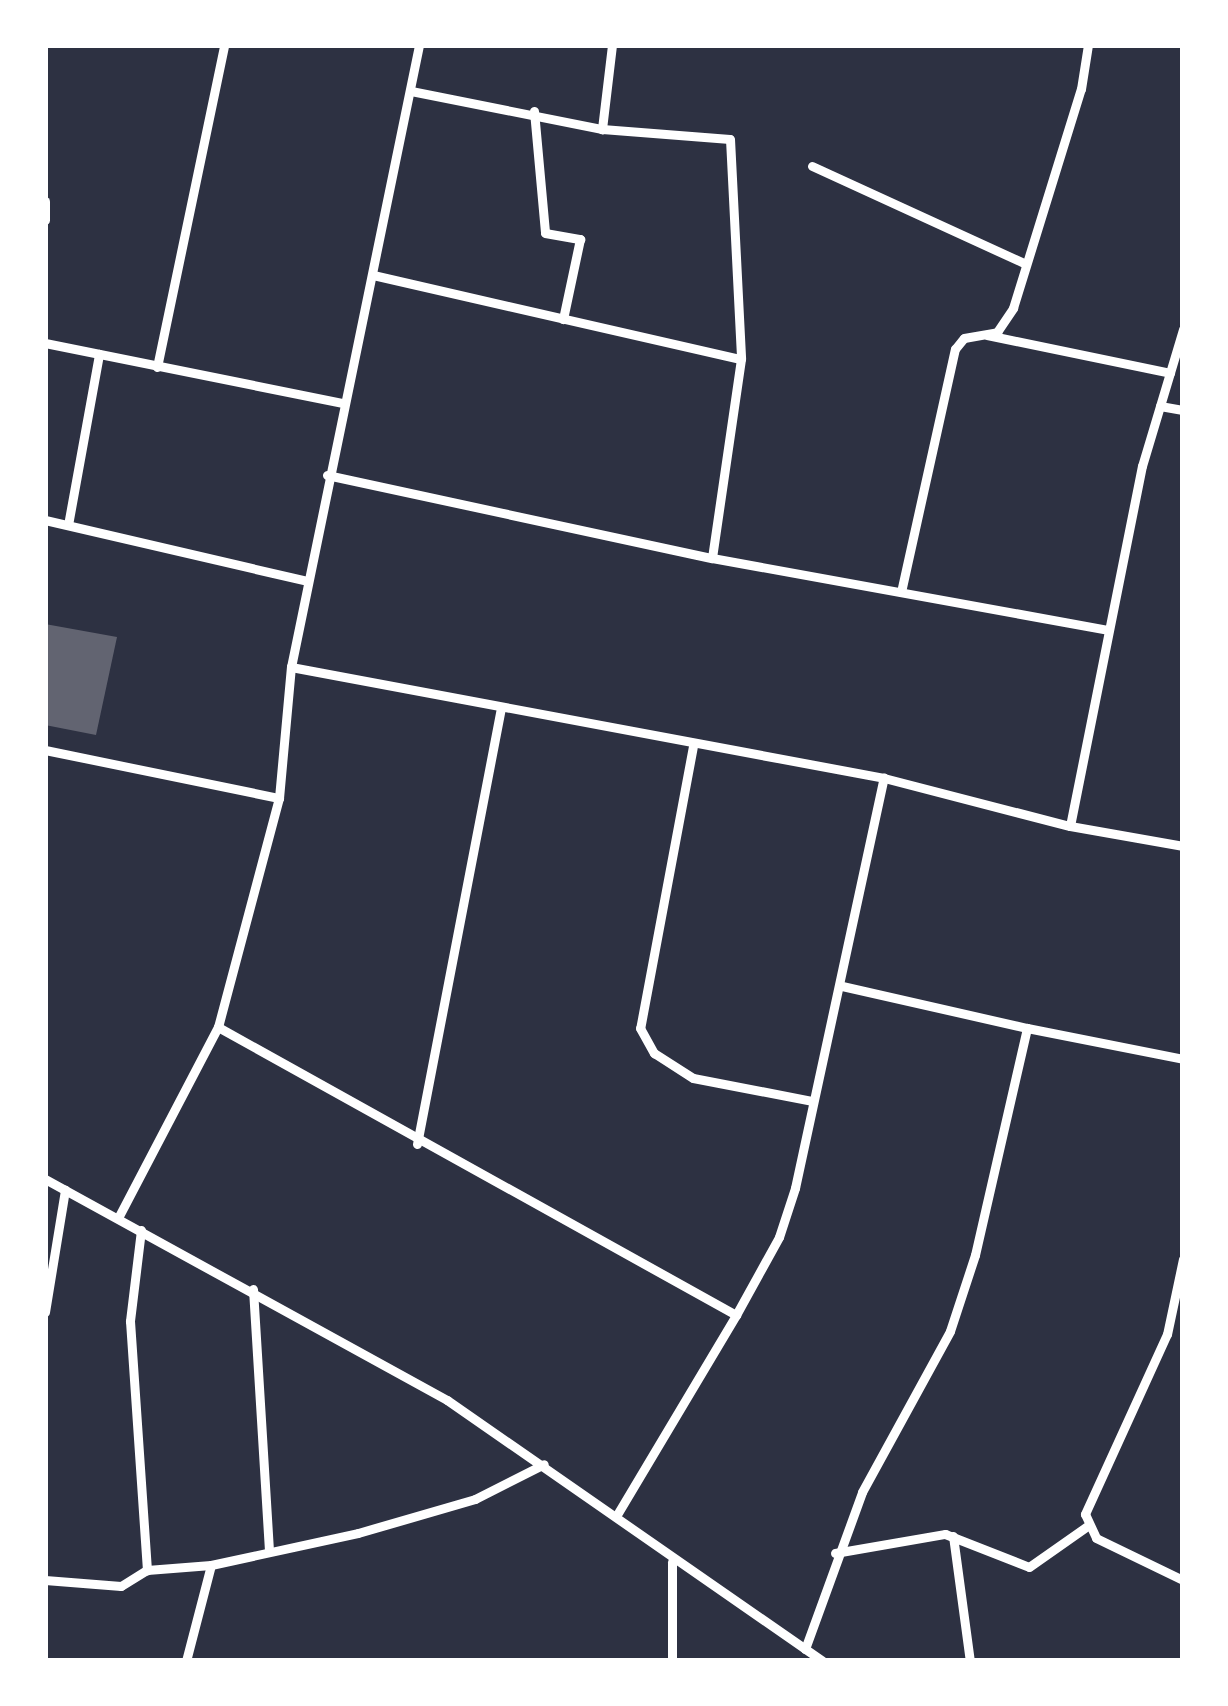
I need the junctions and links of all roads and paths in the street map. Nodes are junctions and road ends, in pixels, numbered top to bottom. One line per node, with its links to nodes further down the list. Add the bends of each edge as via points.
1 (224, 45): 19 (street)
2 (419, 45): 5 (street)
3 (612, 45): 7 (street)
4 (1088, 45): 11 (street)
5 (411, 91): 6 (street); 12 (street)
6 (534, 111): 7 (street); 13 (street, via 545,233 580,239)
7 (602, 129): 18 (street, via 730,139)
8 (812, 166): 11 (street)
9 (45, 201): 10 (street)
10 (45, 220)
11 (1026, 264): 15 (street, via 1005,325)
12 (373, 275): 13 (street); 21 (street)
13 (563, 319): 18 (street)
14 (1183, 329): 20 (street)
15 (983, 334): 20 (street); 29 (street, via 955,349)
16 (45, 343): 17 (street)
17 (99, 354): 19 (street); 26 (street)
18 (741, 359): 27 (street)
19 (157, 367): 21 (street)
20 (1170, 374): 22 (street)
21 (343, 403): 24 (street)
22 (1160, 406): 23 (street); 30 (street)
23 (1183, 410)
24 (327, 475): 27 (street); 28 (street)
25 (45, 520): 26 (street)
26 (68, 525): 28 (street)
27 (712, 558): 29 (street)
28 (307, 581): 31 (street)
29 (901, 592): 30 (street)
30 (1107, 630): 37 (street)
31 (291, 667): 32 (street); 36 (street)
32 (500, 711): 33 (street); 44 (street)
33 (693, 746): 35 (street); 43 (street, via 640,1028 654,1053 693,1078)
34 (45, 750): 36 (street)
35 (884, 778): 37 (street); 39 (street)
36 (279, 798): 40 (street)
37 (1070, 826): 38 (street)
38 (1183, 846)
39 (842, 986): 41 (street); 43 (street)
40 (218, 1027): 44 (street); 47 (street)
41 (1027, 1028): 42 (street); 58 (street, via 976,1255 950,1331)
42 (1183, 1059)
43 (813, 1102): 52 (street, via 779,1237)
44 (417, 1144): 52 (street)
45 (45, 1179): 46 (street)
46 (64, 1190): 47 (street); 51 (street)
47 (118, 1218): 48 (street)
48 (141, 1230): 50 (street); 61 (street, via 130,1321)
49 (1183, 1259): 55 (street, via 1167,1334 1084,1514)
50 (253, 1289): 53 (street); 57 (street)
51 (45, 1312)
52 (736, 1316): 54 (street)
53 (544, 1464): 54 (street); 57 (street, via 412,1520)
54 (618, 1513): 59 (street)
55 (1086, 1527): 56 (street, via 1029,1567); 63 (street)
56 (953, 1536): 58 (street); 68 (street)
57 (269, 1552): 60 (street)
58 (836, 1553): 64 (street)
59 (672, 1562): 64 (street); 66 (street)
60 (211, 1565): 61 (street); 65 (street)
61 (147, 1570): 62 (street, via 121,1586)
62 (45, 1580)
63 (1183, 1580)
64 (805, 1649): 67 (street)
65 (186, 1661)
66 (672, 1661)
67 (822, 1661)
68 (970, 1661)

